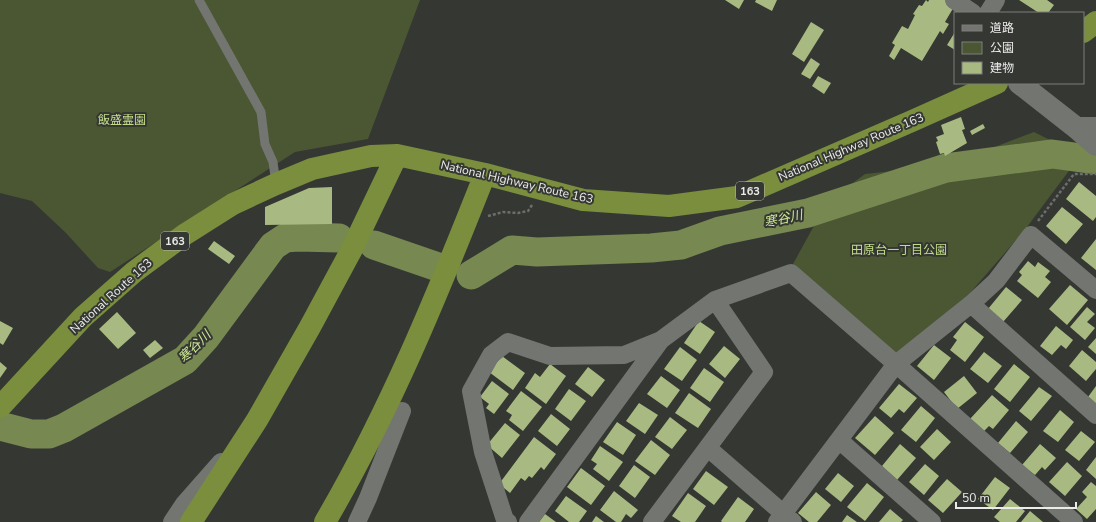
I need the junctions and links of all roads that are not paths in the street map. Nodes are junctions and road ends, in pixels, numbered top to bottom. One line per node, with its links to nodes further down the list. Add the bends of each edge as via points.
1 (199, 0): 15 (lane, via 261,112 265,144 273,162)
2 (954, 0): 4 (street)
3 (996, 0): 5 (street)
4 (971, 12)
5 (989, 12)
6 (1096, 22): 7 (highway)
7 (1084, 31)
8 (995, 84): 14 (highway, National Highway Route 163 / 163, via 737,197 669,206 583,200)
9 (1020, 84): 10 (street)
10 (1074, 126): 11 (street); 12 (street)
11 (1096, 126)
12 (1096, 145)
13 (397, 155): 14 (highway, National Highway Route 163 / 163); 15 (highway, National Route 163 / 163, via 371,156 312,168); 24 (highway, via 352,249)
14 (485, 174): 27 (highway, via 418,339 381,418)
15 (276, 184): 21 (highway, National Route 163 / 163, via 233,204 190,231 134,272 83,318)
16 (1096, 290): 18 (street, via 1031,235 996,281)
17 (716, 300): 19 (street); 20 (street, via 791,273); 26 (street, via 764,372)
18 (971, 304): 20 (street); 23 (street)
19 (661, 340): 34 (street, via 624,355 550,356 508,342 491,355 471,390 483,452 505,520); 35 (street)
20 (896, 364): 25 (street); 38 (street)
21 (0, 407)
22 (402, 411): 28 (street)
23 (1096, 415)
24 (257, 420): 30 (street, via 184,504); 31 (highway)
25 (839, 440): 29 (street); 37 (street)
26 (708, 448): 29 (street); 36 (street)
27 (344, 488): 28 (street); 32 (highway)
28 (368, 498): 33 (street)
29 (784, 519)
30 (172, 522)
31 (191, 522)
32 (324, 522)
33 (357, 522)
34 (508, 522)
35 (528, 522)
36 (652, 522)
37 (932, 522)
38 (1074, 522)

